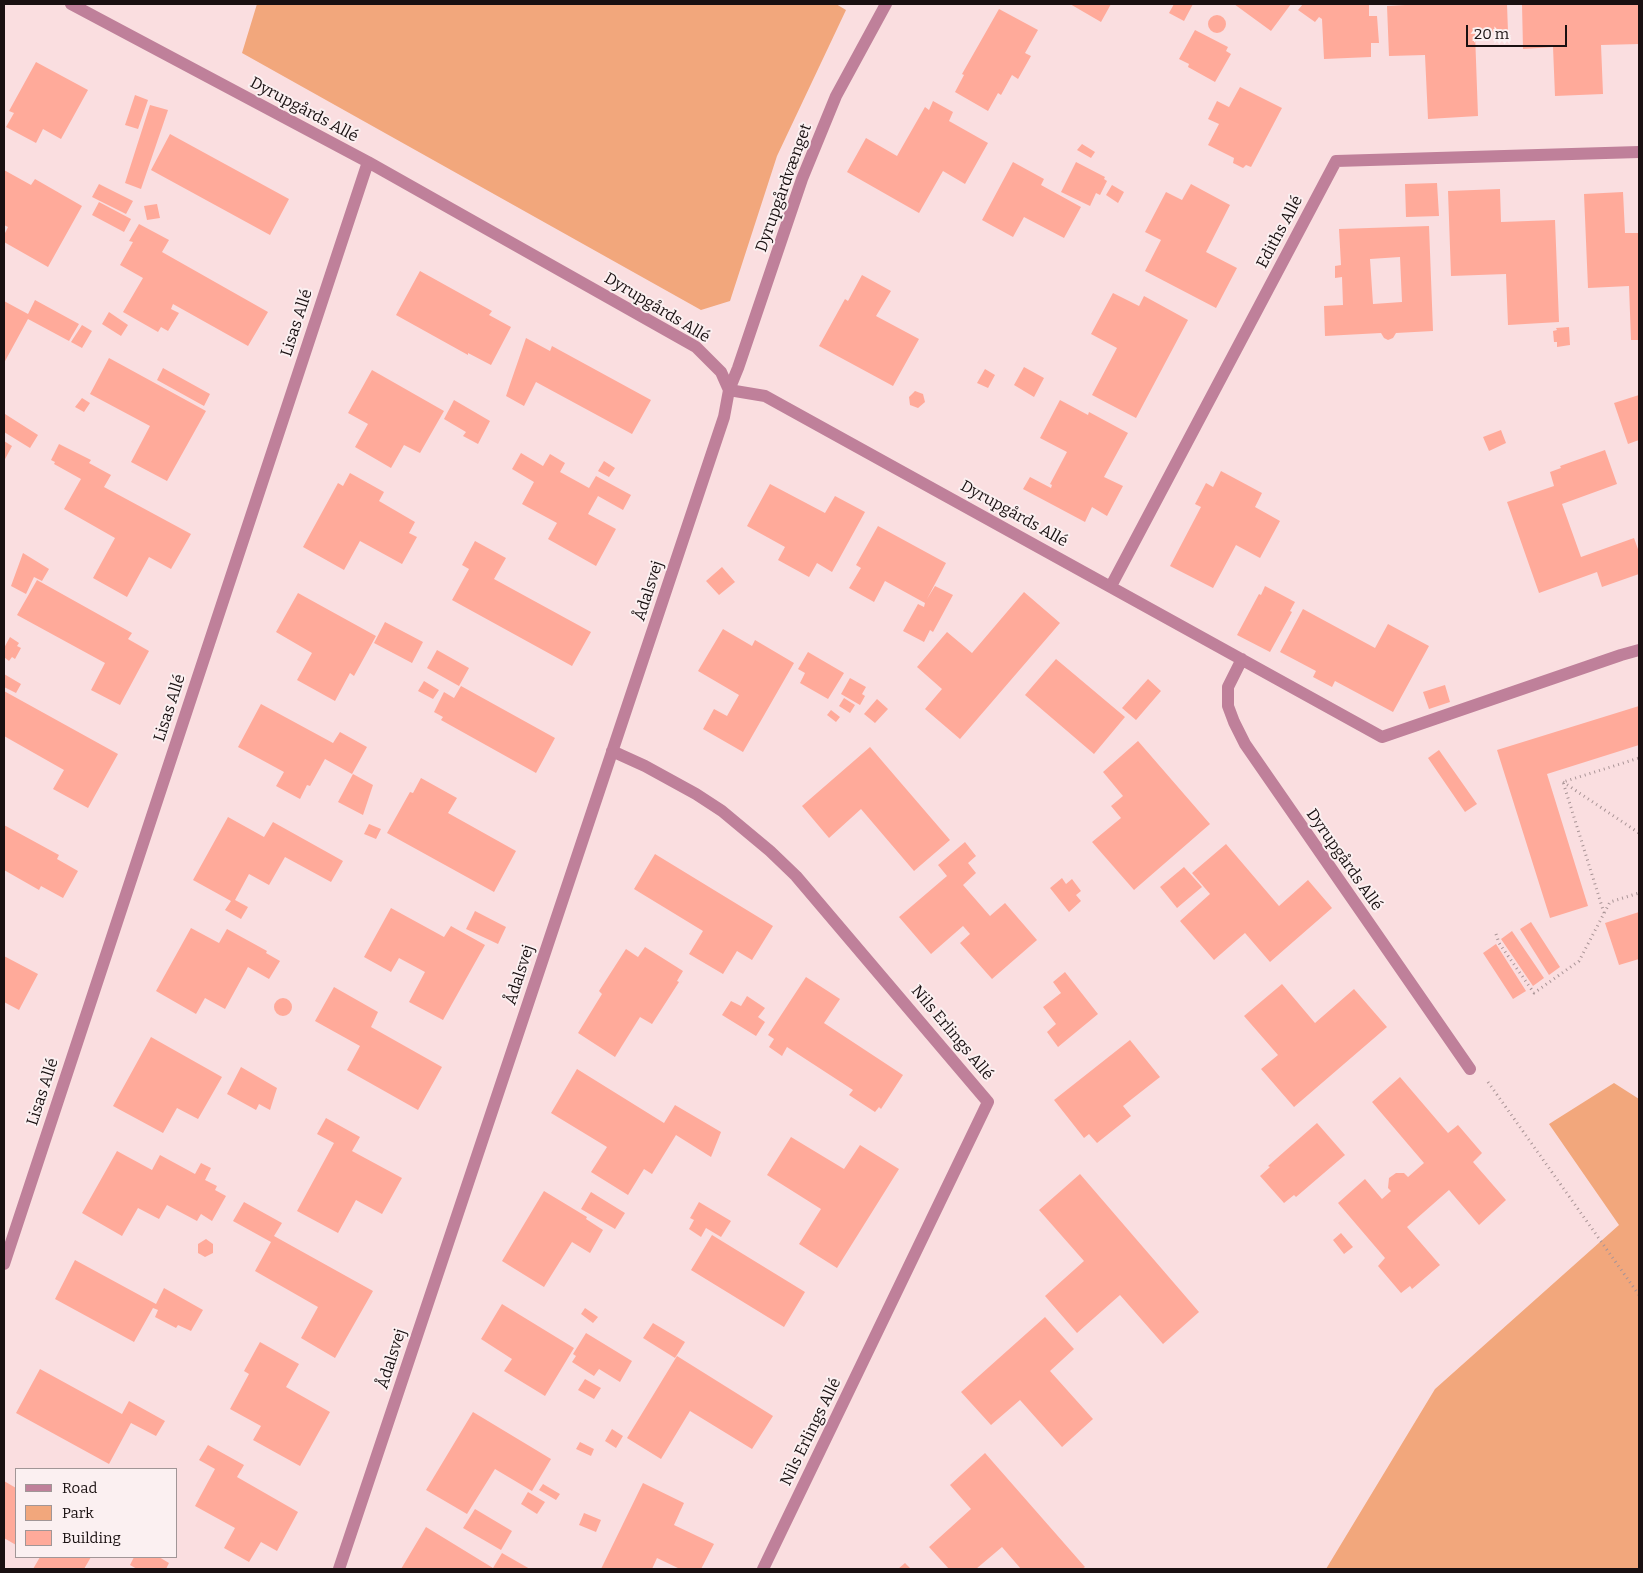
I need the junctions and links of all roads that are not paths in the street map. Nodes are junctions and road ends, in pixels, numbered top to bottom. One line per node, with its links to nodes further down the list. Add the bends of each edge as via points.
1 (71, 4): 4 (street, Dyrupgårds Allé)
2 (886, 4): 5 (street, Dyrupgårdvænget, via 836,96 802,179)
3 (1639, 152): 6 (street, Ediths Allé, via 1336,161)
4 (368, 162): 5 (street, Dyrupgårds Allé, via 696,347 721,372); 11 (street, Lisas Allé)
5 (728, 390): 6 (street, Dyrupgårds Allé, via 765,396); 9 (street, Ådalsvej, via 724,417)
6 (1110, 586): 8 (street, Dyrupgårds Allé)
7 (1639, 650): 8 (street, Dyrupgårds Allé, via 1382,737)
8 (1242, 659): 10 (street, Dyrupgårds Allé, via 1228,687 1228,706 1245,744)
9 (612, 751): 12 (street, Ådalsvej); 13 (street, Nils Erlings Allé, via 696,794 770,851 796,876 988,1102)
10 (1470, 1069)
11 (4, 1264)
12 (339, 1569)
13 (763, 1569)

